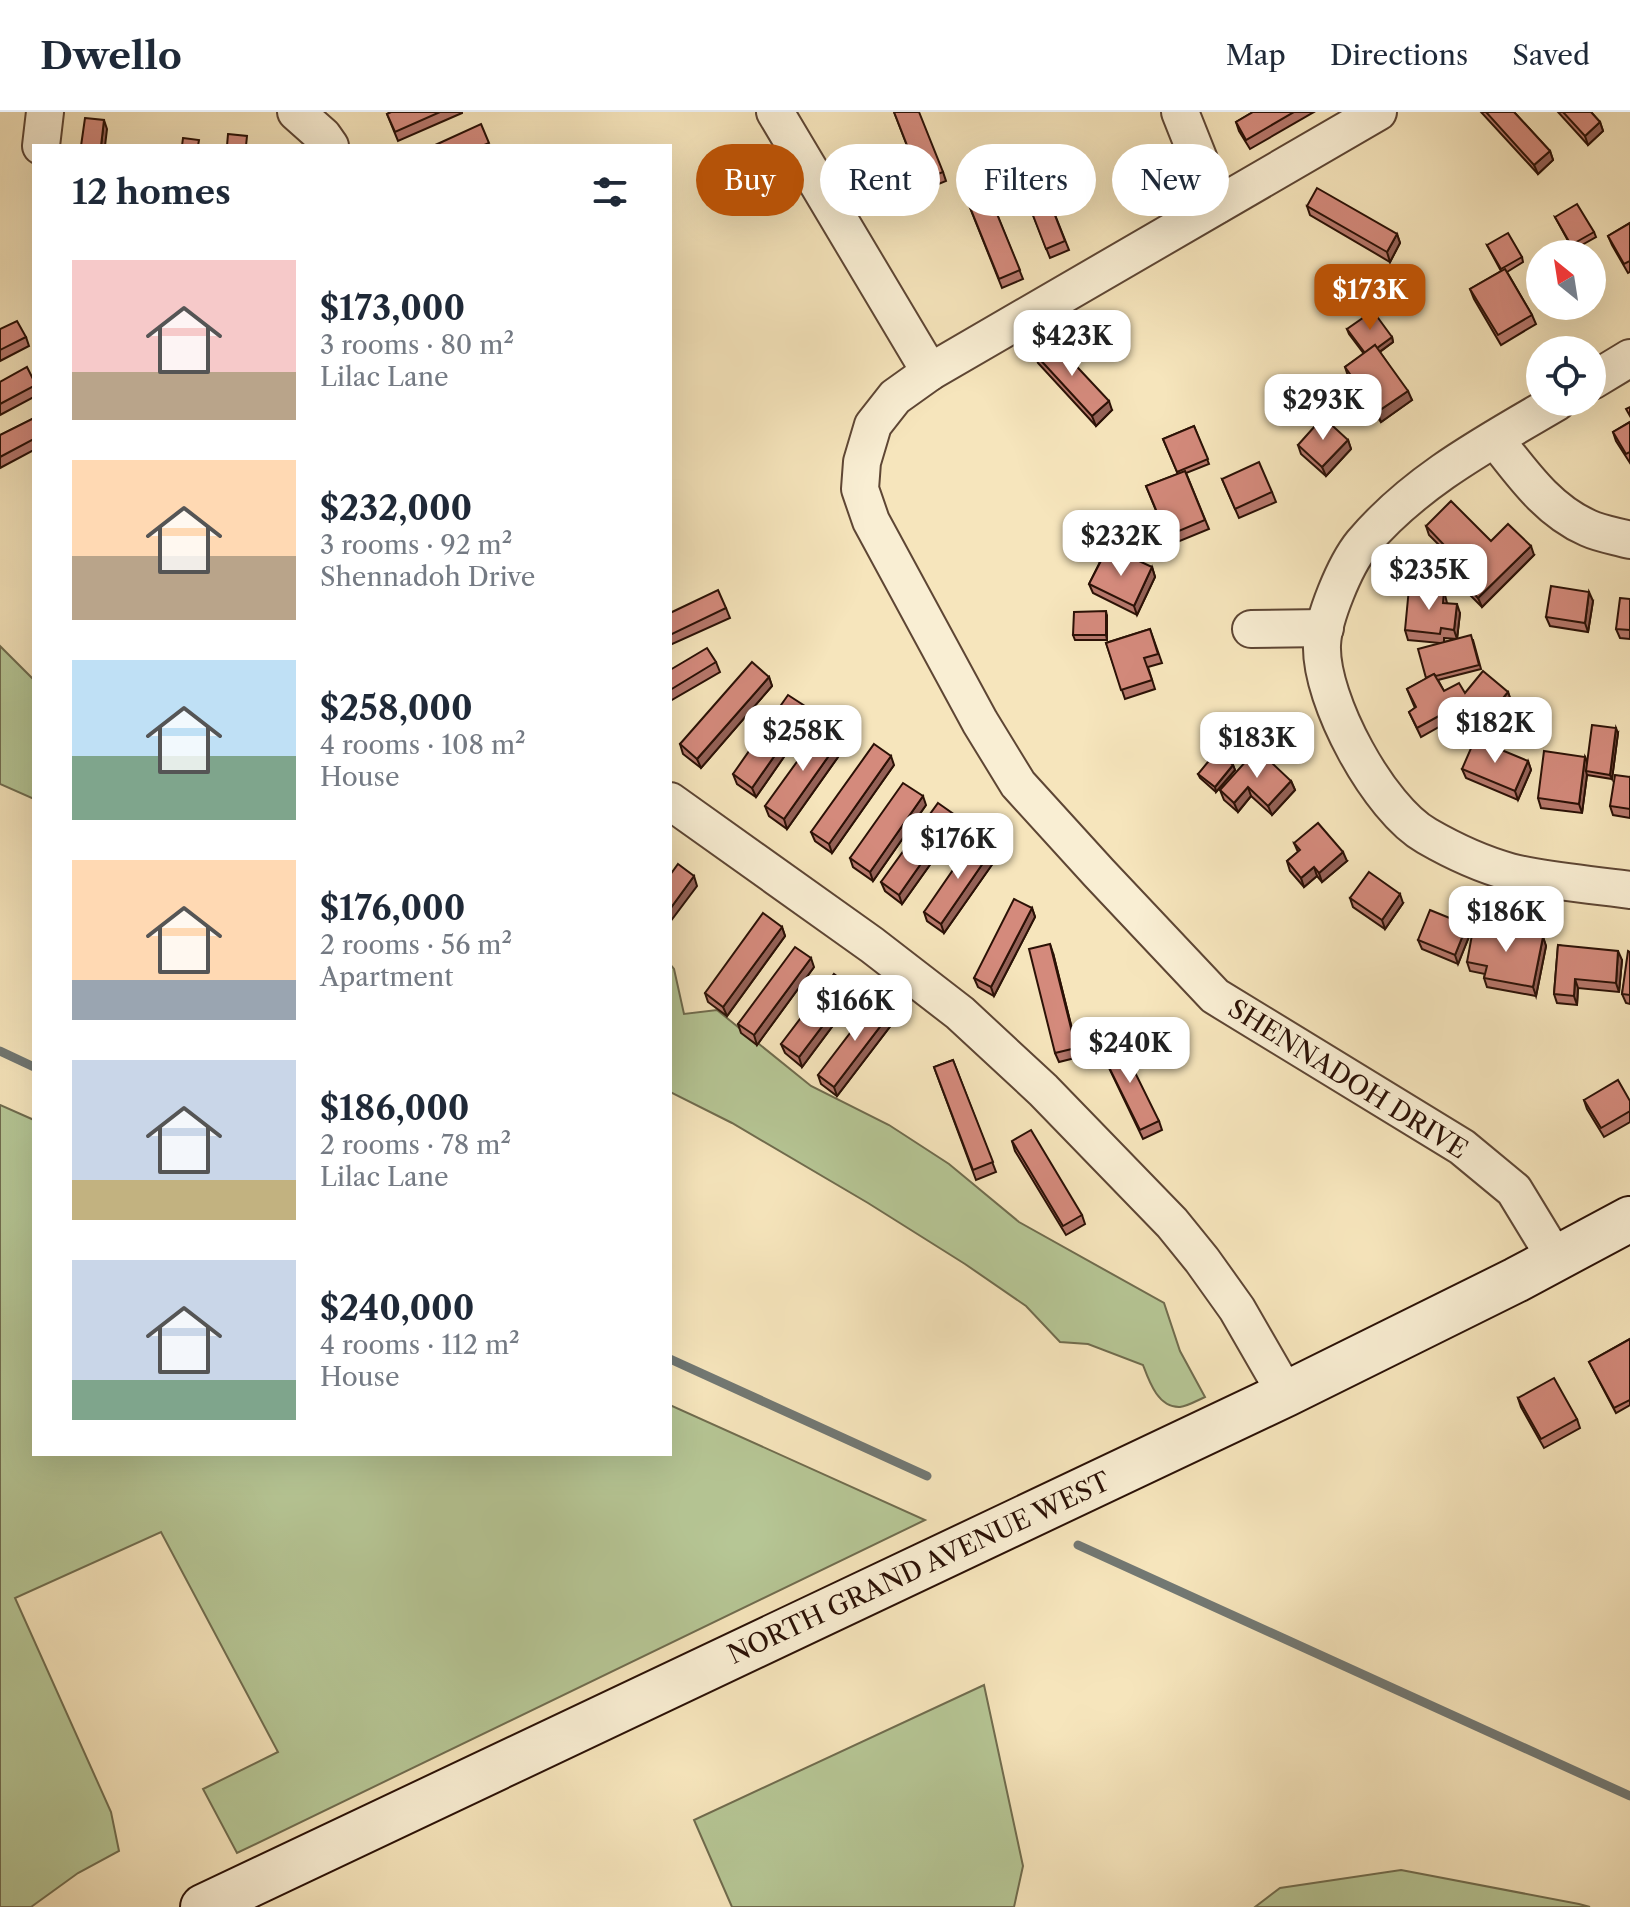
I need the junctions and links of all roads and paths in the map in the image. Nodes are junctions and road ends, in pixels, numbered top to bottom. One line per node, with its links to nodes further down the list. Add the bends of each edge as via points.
1 (45, 112): 6 (street)
2 (296, 112): 7 (street)
3 (1180, 112): 8 (street)
4 (1378, 112): 9 (street)
5 (788, 116): 12 (street)
6 (41, 144)
7 (329, 144)
8 (1193, 144)
9 (1229, 198)
10 (1198, 216): 12 (street)
11 (1630, 358): 13 (street)
12 (930, 372): 22 (street, SHENNADOH DRIVE, via 895,397 873,425 860,489 871,521 1018,784 1215,996 1462,1147 1514,1190)
13 (1606, 373)
14 (1534, 416): 15 (street)
15 (1495, 439): 16 (street, via 1554,507 1588,528); 17 (street, via 1438,473 1360,546)
16 (1630, 540)
17 (1325, 628): 18 (street); 20 (street, via 1326,677 1338,715 1369,774 1423,834 1511,872)
18 (1251, 629)
19 (672, 802): 23 (street, via 960,1013 1043,1090 1202,1260)
20 (1630, 890)
21 (1630, 1219): 22 (main road, NORTH GRAND AVENUE WEST)
22 (1556, 1259): 23 (main road, NORTH GRAND AVENUE WEST)
23 (1286, 1394): 24 (main road, NORTH GRAND AVENUE WEST)
24 (203, 1907)

